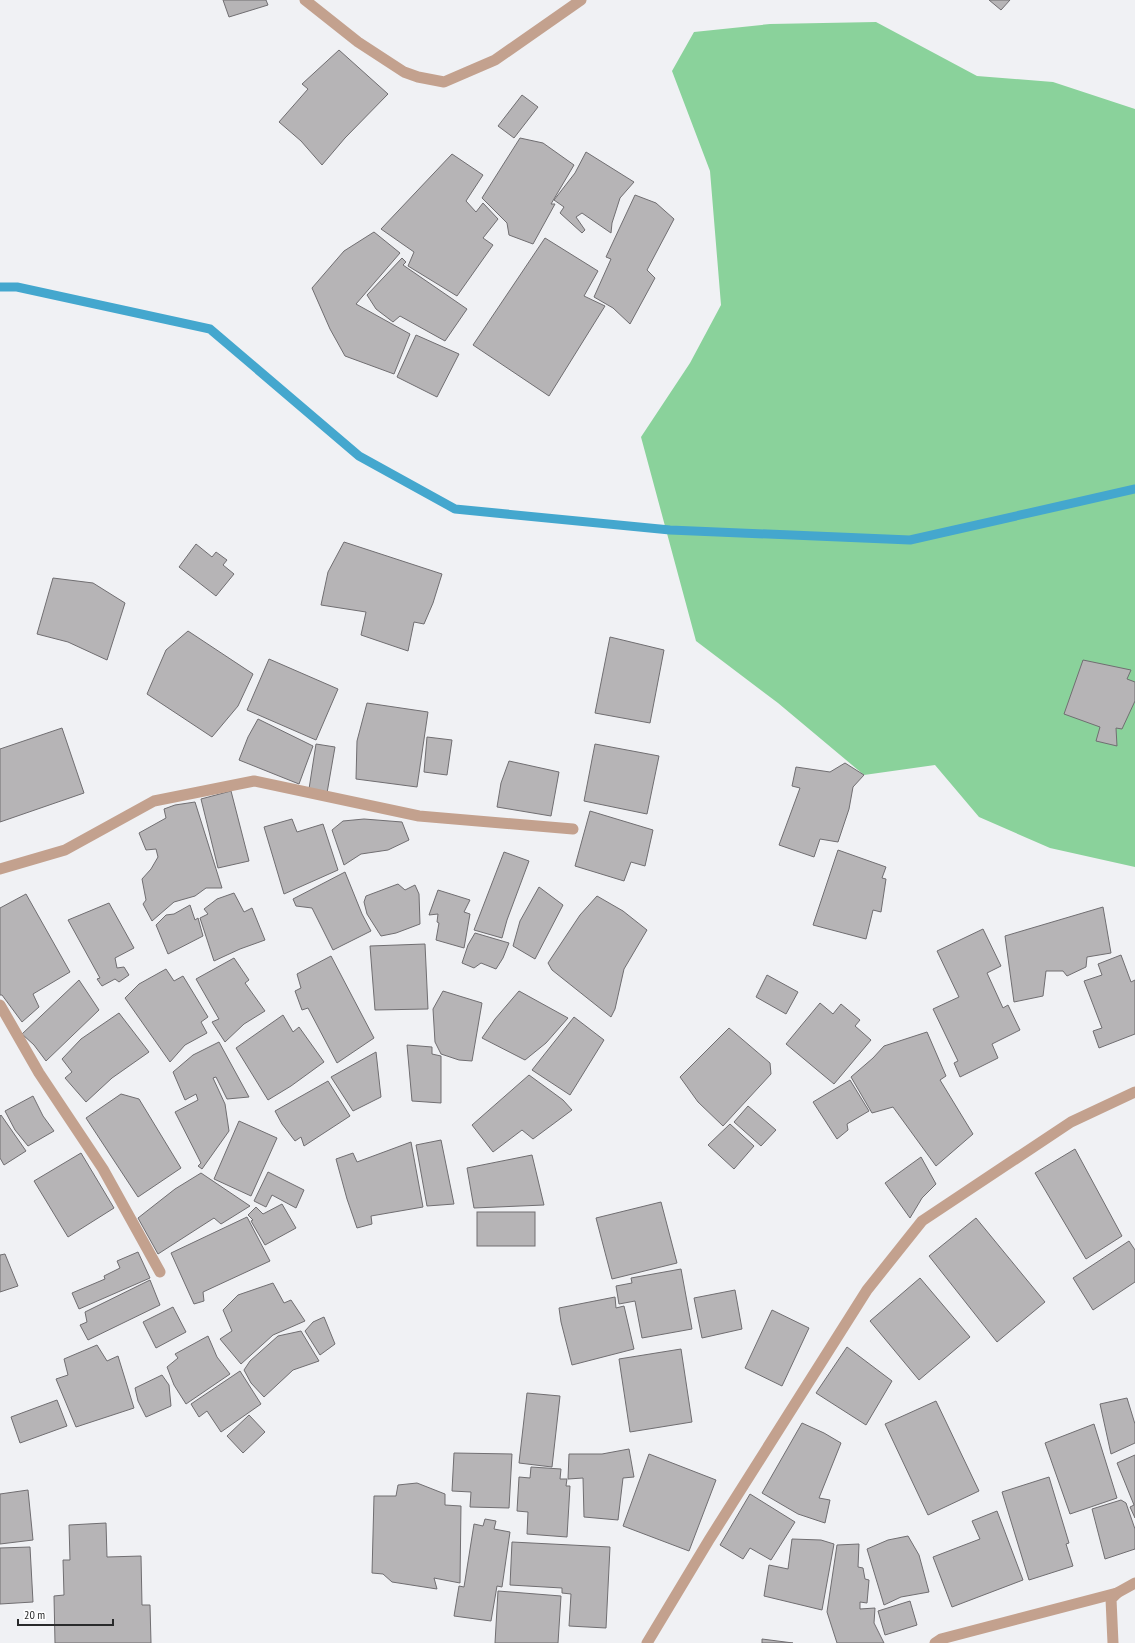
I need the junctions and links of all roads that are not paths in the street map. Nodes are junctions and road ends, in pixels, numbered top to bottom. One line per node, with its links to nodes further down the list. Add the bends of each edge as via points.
1 (305, 0): 2 (street, via 358,42 404,72 444,82 495,60)
2 (581, 0)
3 (573, 829): 4 (street, via 418,816 254,781 154,801 65,850)
4 (0, 869)
5 (0, 1005): 7 (street, via 39,1073 103,1169)
6 (1135, 1092): 10 (street, via 1071,1122 922,1221 867,1290)
7 (160, 1272)
8 (1135, 1583): 9 (street)
9 (1117, 1592): 11 (street, via 941,1639); 12 (street, via 1111,1599)
10 (647, 1643)
11 (935, 1643)
12 (1113, 1643)

